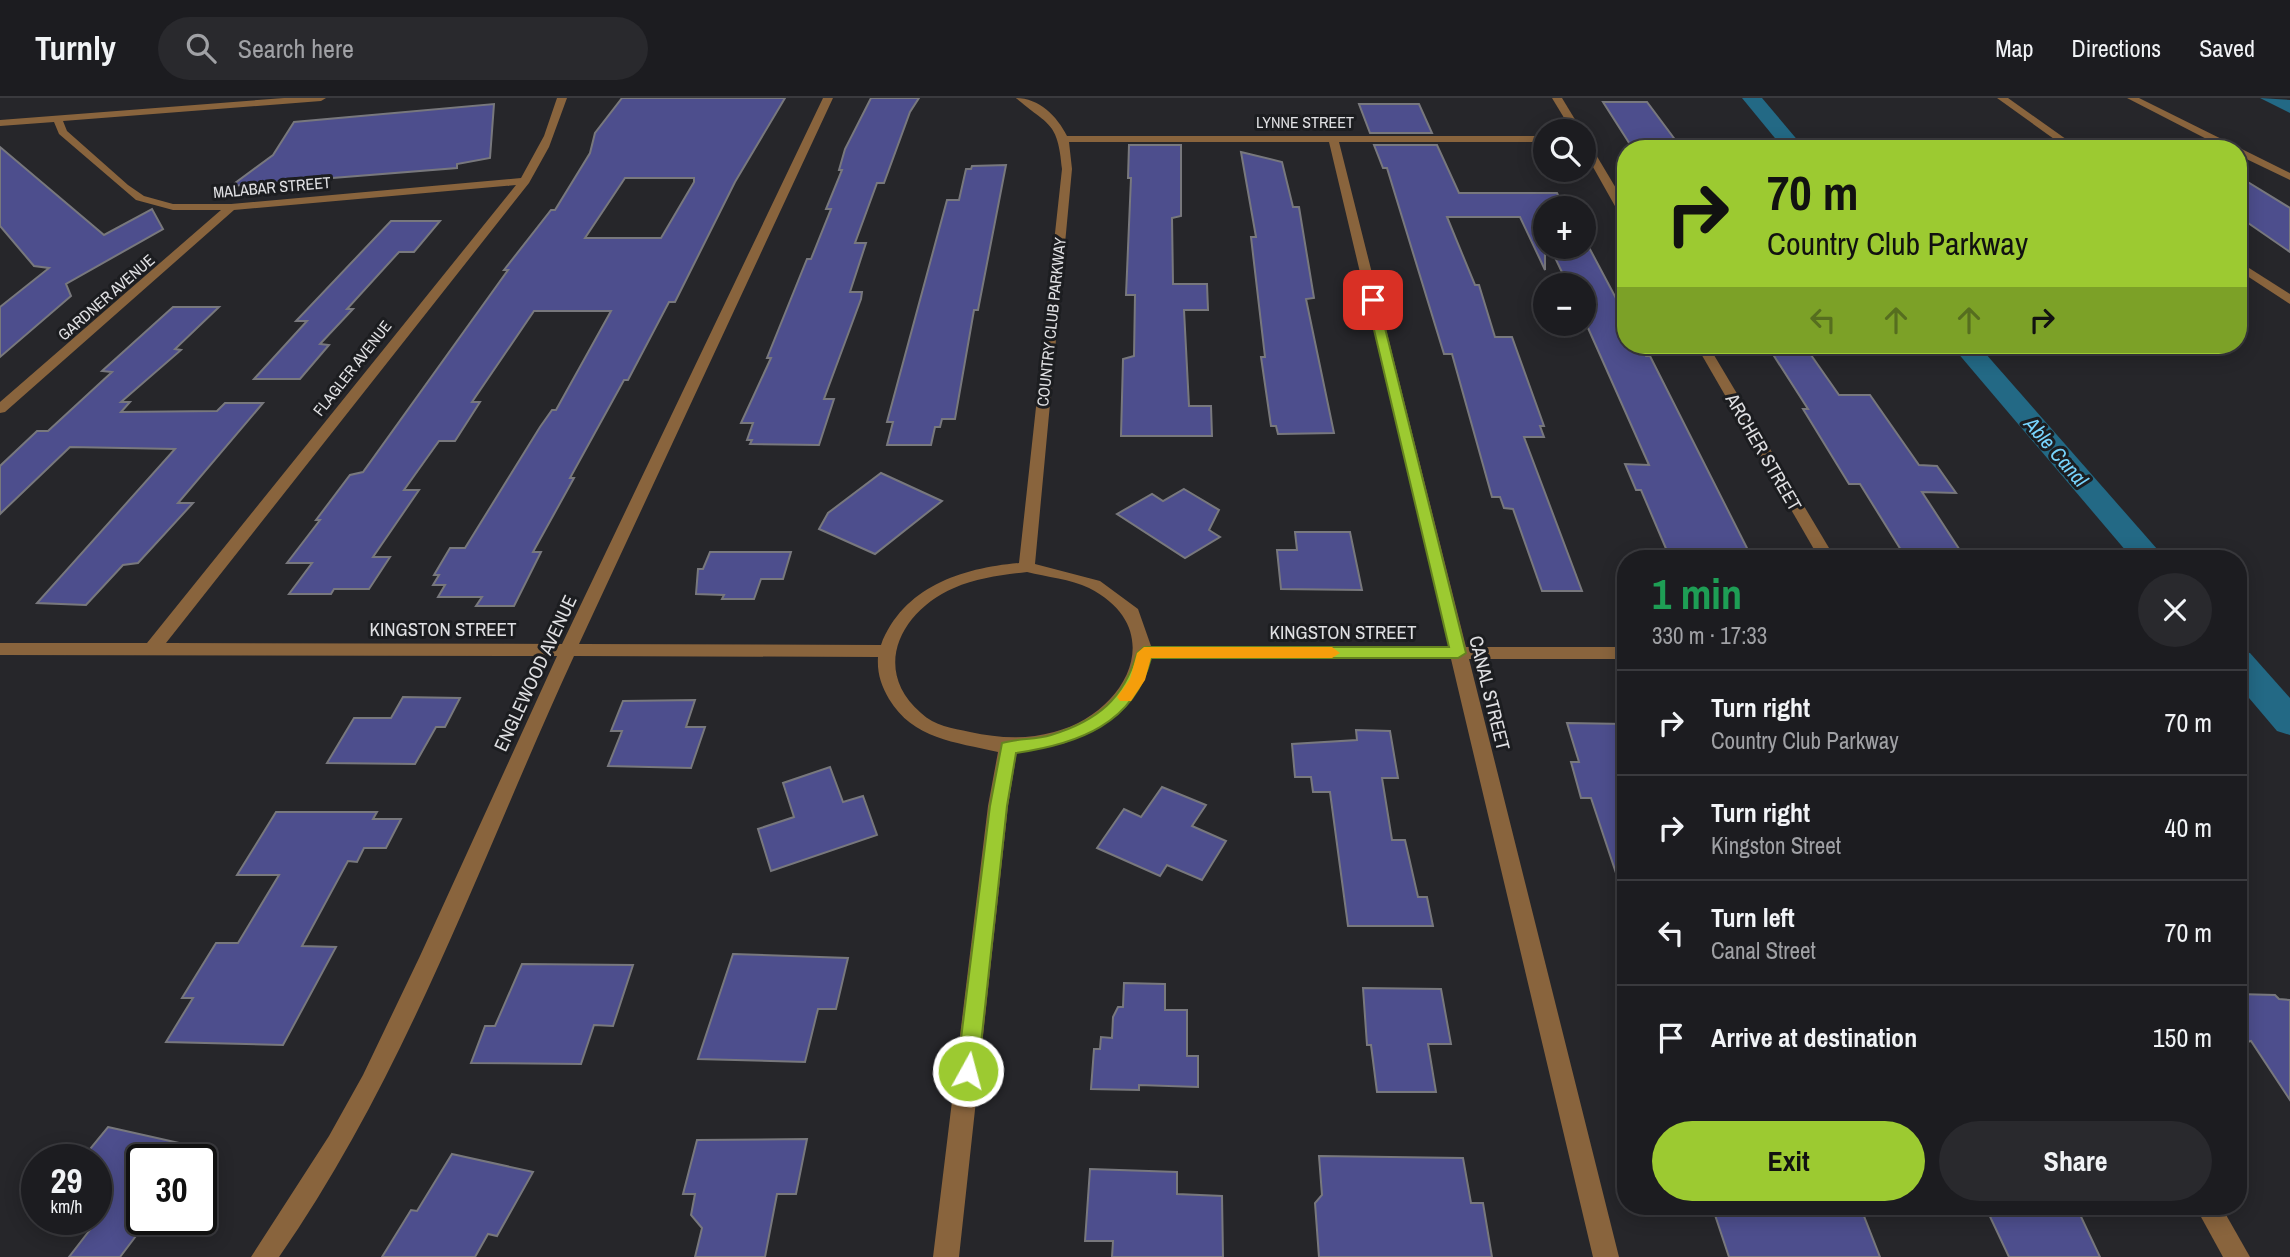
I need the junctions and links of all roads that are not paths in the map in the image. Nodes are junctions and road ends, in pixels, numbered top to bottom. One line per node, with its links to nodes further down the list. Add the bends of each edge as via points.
1 (188, 98): 9 (street)
2 (321, 98): 9 (street)
3 (562, 98): 21 (street, FLAGLER AVENUE, via 545,149)
4 (828, 98): 31 (street, ENGLEWOOD AVENUE)
5 (1021, 98): 14 (street, via 1050,118)
6 (1557, 98): 11 (street)
7 (2002, 98): 16 (street)
8 (2132, 98): 17 (street)
9 (179, 109): 10 (street)
10 (57, 118): 12 (street); 23 (street, MALABAR STREET, via 63,132 139,198 173,207)
11 (1570, 119)
12 (0, 122)
13 (1333, 138): 14 (street, LYNNE STREET); 15 (street, LYNNE STREET); 35 (street, CANAL STREET)
14 (1065, 139): 29 (street, COUNTRY CLUB PARKWAY, via 1067,169)
15 (1533, 139)
16 (2062, 140)
17 (2216, 140)
18 (2247, 156): 20 (street)
19 (1596, 164): 22 (street)
20 (2290, 177)
21 (524, 181): 23 (street, MALABAR STREET); 32 (street, FLAGLER AVENUE)
22 (1617, 200)
23 (231, 206): 27 (street, GARDNER AVENUE)
24 (2247, 270): 25 (street)
25 (2290, 300)
26 (1707, 354): 28 (street, ARCHER STREET)
27 (0, 410)
28 (1822, 550)
29 (1027, 567): 33 (street, via 988,570 952,581 921,599 898,623); 34 (street, via 1063,571 1096,583 1122,601 1139,625)
30 (0, 649): 32 (street, KINGSTON STREET)
31 (570, 649): 32 (street, KINGSTON STREET); 33 (street, KINGSTON STREET); 39 (street, ENGLEWOOD AVENUE, via 381,1060 316,1183)
32 (151, 650)
33 (886, 651): 37 (street, via 887,680 901,707 929,729 966,743)
34 (1144, 653): 35 (street, KINGSTON STREET); 37 (street, via 1137,680 1118,706 1089,727 1051,742)
35 (1458, 653): 36 (street, KINGSTON STREET); 41 (street, CANAL STREET)
36 (1617, 653)
37 (1008, 747): 40 (street)
38 (2212, 1215): 42 (street)
39 (264, 1257)
40 (946, 1257)
41 (1606, 1257)
42 (2237, 1257)

